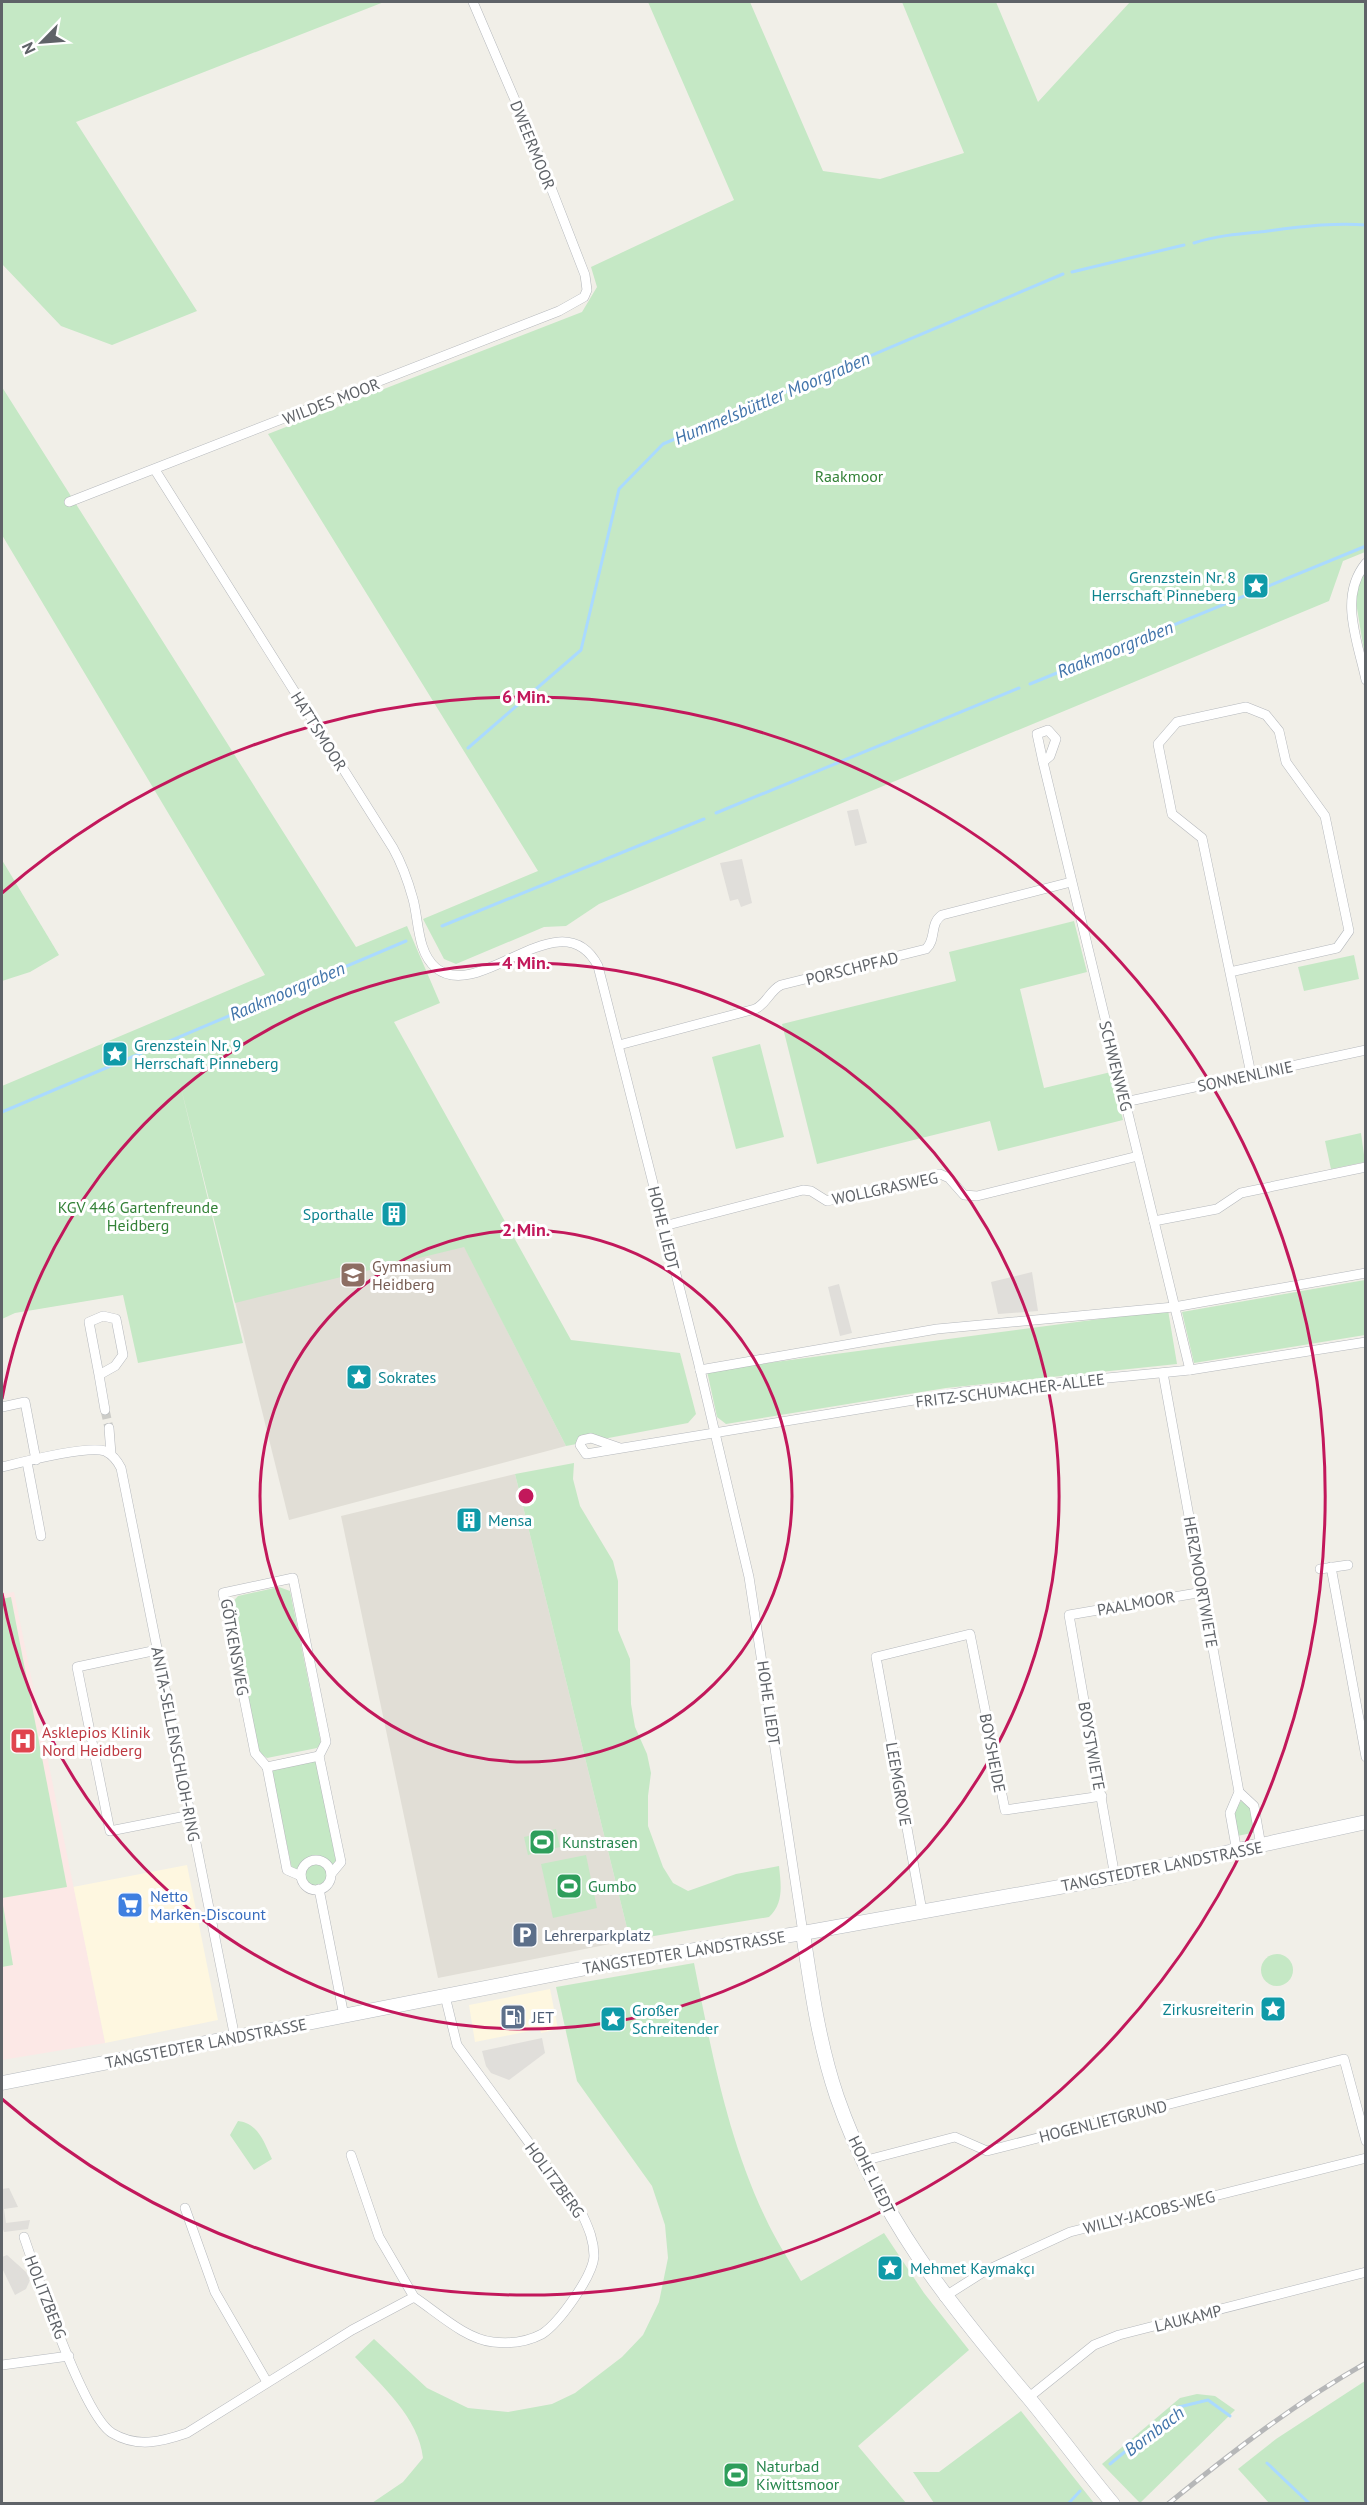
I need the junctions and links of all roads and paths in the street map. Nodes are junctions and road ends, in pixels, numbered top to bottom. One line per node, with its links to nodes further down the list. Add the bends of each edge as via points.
1 (473, 2): 2 (street, DWEERMOOR, via 536,149 585,274)
2 (587, 290): 3 (street, WILDES MOOR, via 584,297 559,311)
3 (155, 470): 4 (street, WILDES MOOR); 9 (street, HATTSMOOR, via 393,848 406,877 429,960 447,974)
4 (69, 502)
5 (1365, 563): 6 (street, via 1353,582 1350,597)
6 (1365, 680)
7 (1043, 762): 8 (street, SCHWENWEG)
8 (1071, 882): 11 (street, PORSCHPFAD, via 942,915 934,924 933,941 926,950 781,985 755,1009); 14 (street, SCHWENWEG)
9 (475, 971): 11 (street, HOHE LIEDT, via 547,944 572,942 584,948 597,966)
10 (1230, 972): 10 (street, via 1202,838 1172,814 1158,744 1177,722 1246,707 1266,715 1278,730 1286,762 1325,816 1349,931 1337,948); 13 (street)
11 (619, 1045): 18 (street, HOHE LIEDT)
12 (1365, 1050): 13 (street, SONNENLINIE)
13 (1251, 1074): 14 (street, SONNENLINIE)
14 (1125, 1102): 15 (street, SCHWENWEG)
15 (1138, 1156): 17 (street, SCHWENWEG); 18 (street, WOLLGRASWEG, via 977,1196 964,1195 940,1174 827,1201 803,1190)
16 (1365, 1167): 17 (street, via 1241,1193 1217,1209)
17 (1154, 1221): 20 (street, SCHWENWEG)
18 (664, 1226): 22 (street, HOHE LIEDT)
19 (1365, 1273): 20 (street)
20 (1174, 1307): 22 (street, via 937,1329); 23 (street, SCHWENWEG)
21 (1365, 1342): 23 (street, FRITZ-SCHUMACHER-ALLEE)
22 (700, 1370): 29 (street, HOHE LIEDT)
23 (1190, 1370): 24 (street, FRITZ-SCHUMACHER-ALLEE)
24 (1163, 1373): 29 (street, FRITZ-SCHUMACHER-ALLEE, via 963,1392); 38 (street, HERZMOORTWIETE)
25 (99, 1375): 25 (street, via 123,1355 117,1319 103,1316 89,1322); 27 (street)
26 (2, 1407): 32 (street, via 25,1402)
27 (105, 1410)
28 (109, 1428): 31 (street, ANITA-SELLENSCHLOH-RING)
29 (714, 1433): 30 (street, FRITZ-SCHUMACHER-ALLEE); 56 (street, HOHE LIEDT, via 750,1587)
30 (620, 1448)
31 (111, 1454): 32 (street, via 87,1450); 40 (street, ANITA-SELLENSCHLOH-RING, via 121,1468)
32 (32, 1461): 33 (street); 34 (street)
33 (2, 1467)
34 (41, 1536)
35 (1348, 1565): 36 (street)
36 (1331, 1567): 37 (street); 43 (street)
37 (1320, 1569)
38 (1203, 1592): 39 (street, PAALMOOR); 45 (street, HERZMOORTWIETE)
39 (1069, 1615): 46 (street, BOYSTWIETE)
40 (158, 1650): 47 (street, ANITA-SELLENSCHLOH-RING); 47 (street, via 76,1667 110,1831)
41 (876, 1657): 46 (street, BOYSHEIDE, via 970,1634 1005,1810); 55 (street, LEEMGROVE)
42 (319, 1756): 44 (street); 44 (street, GÖTKENSWEG, via 326,1742 293,1578 223,1593 255,1753); 51 (street, GÖTKENSWEG, via 341,1862)
43 (1365, 1756)
44 (267, 1767): 52 (street, GÖTKENSWEG, via 287,1870)
45 (1239, 1792): 49 (street, HERZMOORTWIETE, via 1254,1806); 50 (street, HERZMOORTWIETE, via 1230,1812)
46 (1102, 1796): 53 (street, BOYSTWIETE)
47 (191, 1815): 59 (street, ANITA-SELLENSCHLOH-RING)
48 (1365, 1822): 49 (street, TANGSTEDTER LANDSTRASSE)
49 (1262, 1846): 50 (street, TANGSTEDTER LANDSTRASSE)
50 (1237, 1852): 53 (street, TANGSTEDTER LANDSTRASSE)
51 (331, 1874): 52 (street, via 324,1862 315,1860 303,1867); 54 (street, via 329,1882)
52 (301, 1876): 54 (street, via 305,1885)
53 (1115, 1877): 55 (street, TANGSTEDTER LANDSTRASSE)
54 (319, 1889): 58 (street)
55 (922, 1911): 56 (street, TANGSTEDTER LANDSTRASSE)
56 (803, 1933): 57 (street, TANGSTEDTER LANDSTRASSE, via 612,1963); 64 (street, HOHE LIEDT, via 818,2029 837,2097)
57 (445, 1996): 58 (street, TANGSTEDTER LANDSTRASSE); 68 (street, HOLITZBERG, via 457,2045 583,2216 592,2236 594,2256 591,2272 557,2320 543,2333 524,2341 482,2340)
58 (344, 2016): 59 (street, TANGSTEDTER LANDSTRASSE)
59 (235, 2038): 60 (street, TANGSTEDTER LANDSTRASSE)
60 (2, 2083)
61 (1365, 2141): 64 (street, HOGENLIETGRUND, via 1344,2059 987,2151 955,2137)
62 (351, 2155): 68 (street, HOLITZBERG, via 380,2237)
63 (1365, 2158): 69 (street, WILLY-JACOBS-WEG, via 1070,2232 985,2271)
64 (863, 2161): 69 (street, HOHE LIEDT, via 898,2228)
65 (185, 2208): 72 (street, via 215,2292)
66 (24, 2237): 70 (street, HOLITZBERG)
67 (1365, 2272): 73 (street, LAUKAMP, via 1094,2345)
68 (414, 2297): 72 (street, HOLITZBERG, via 378,2314)
69 (944, 2297): 73 (street, HOHE LIEDT)
70 (69, 2356): 71 (street, HOLITZBERG); 72 (street, HOLITZBERG, via 99,2421 118,2436 143,2444 187,2433)
71 (2, 2365)
72 (267, 2382)
73 (1028, 2398): 74 (street, HOHE LIEDT)
74 (1113, 2504)

